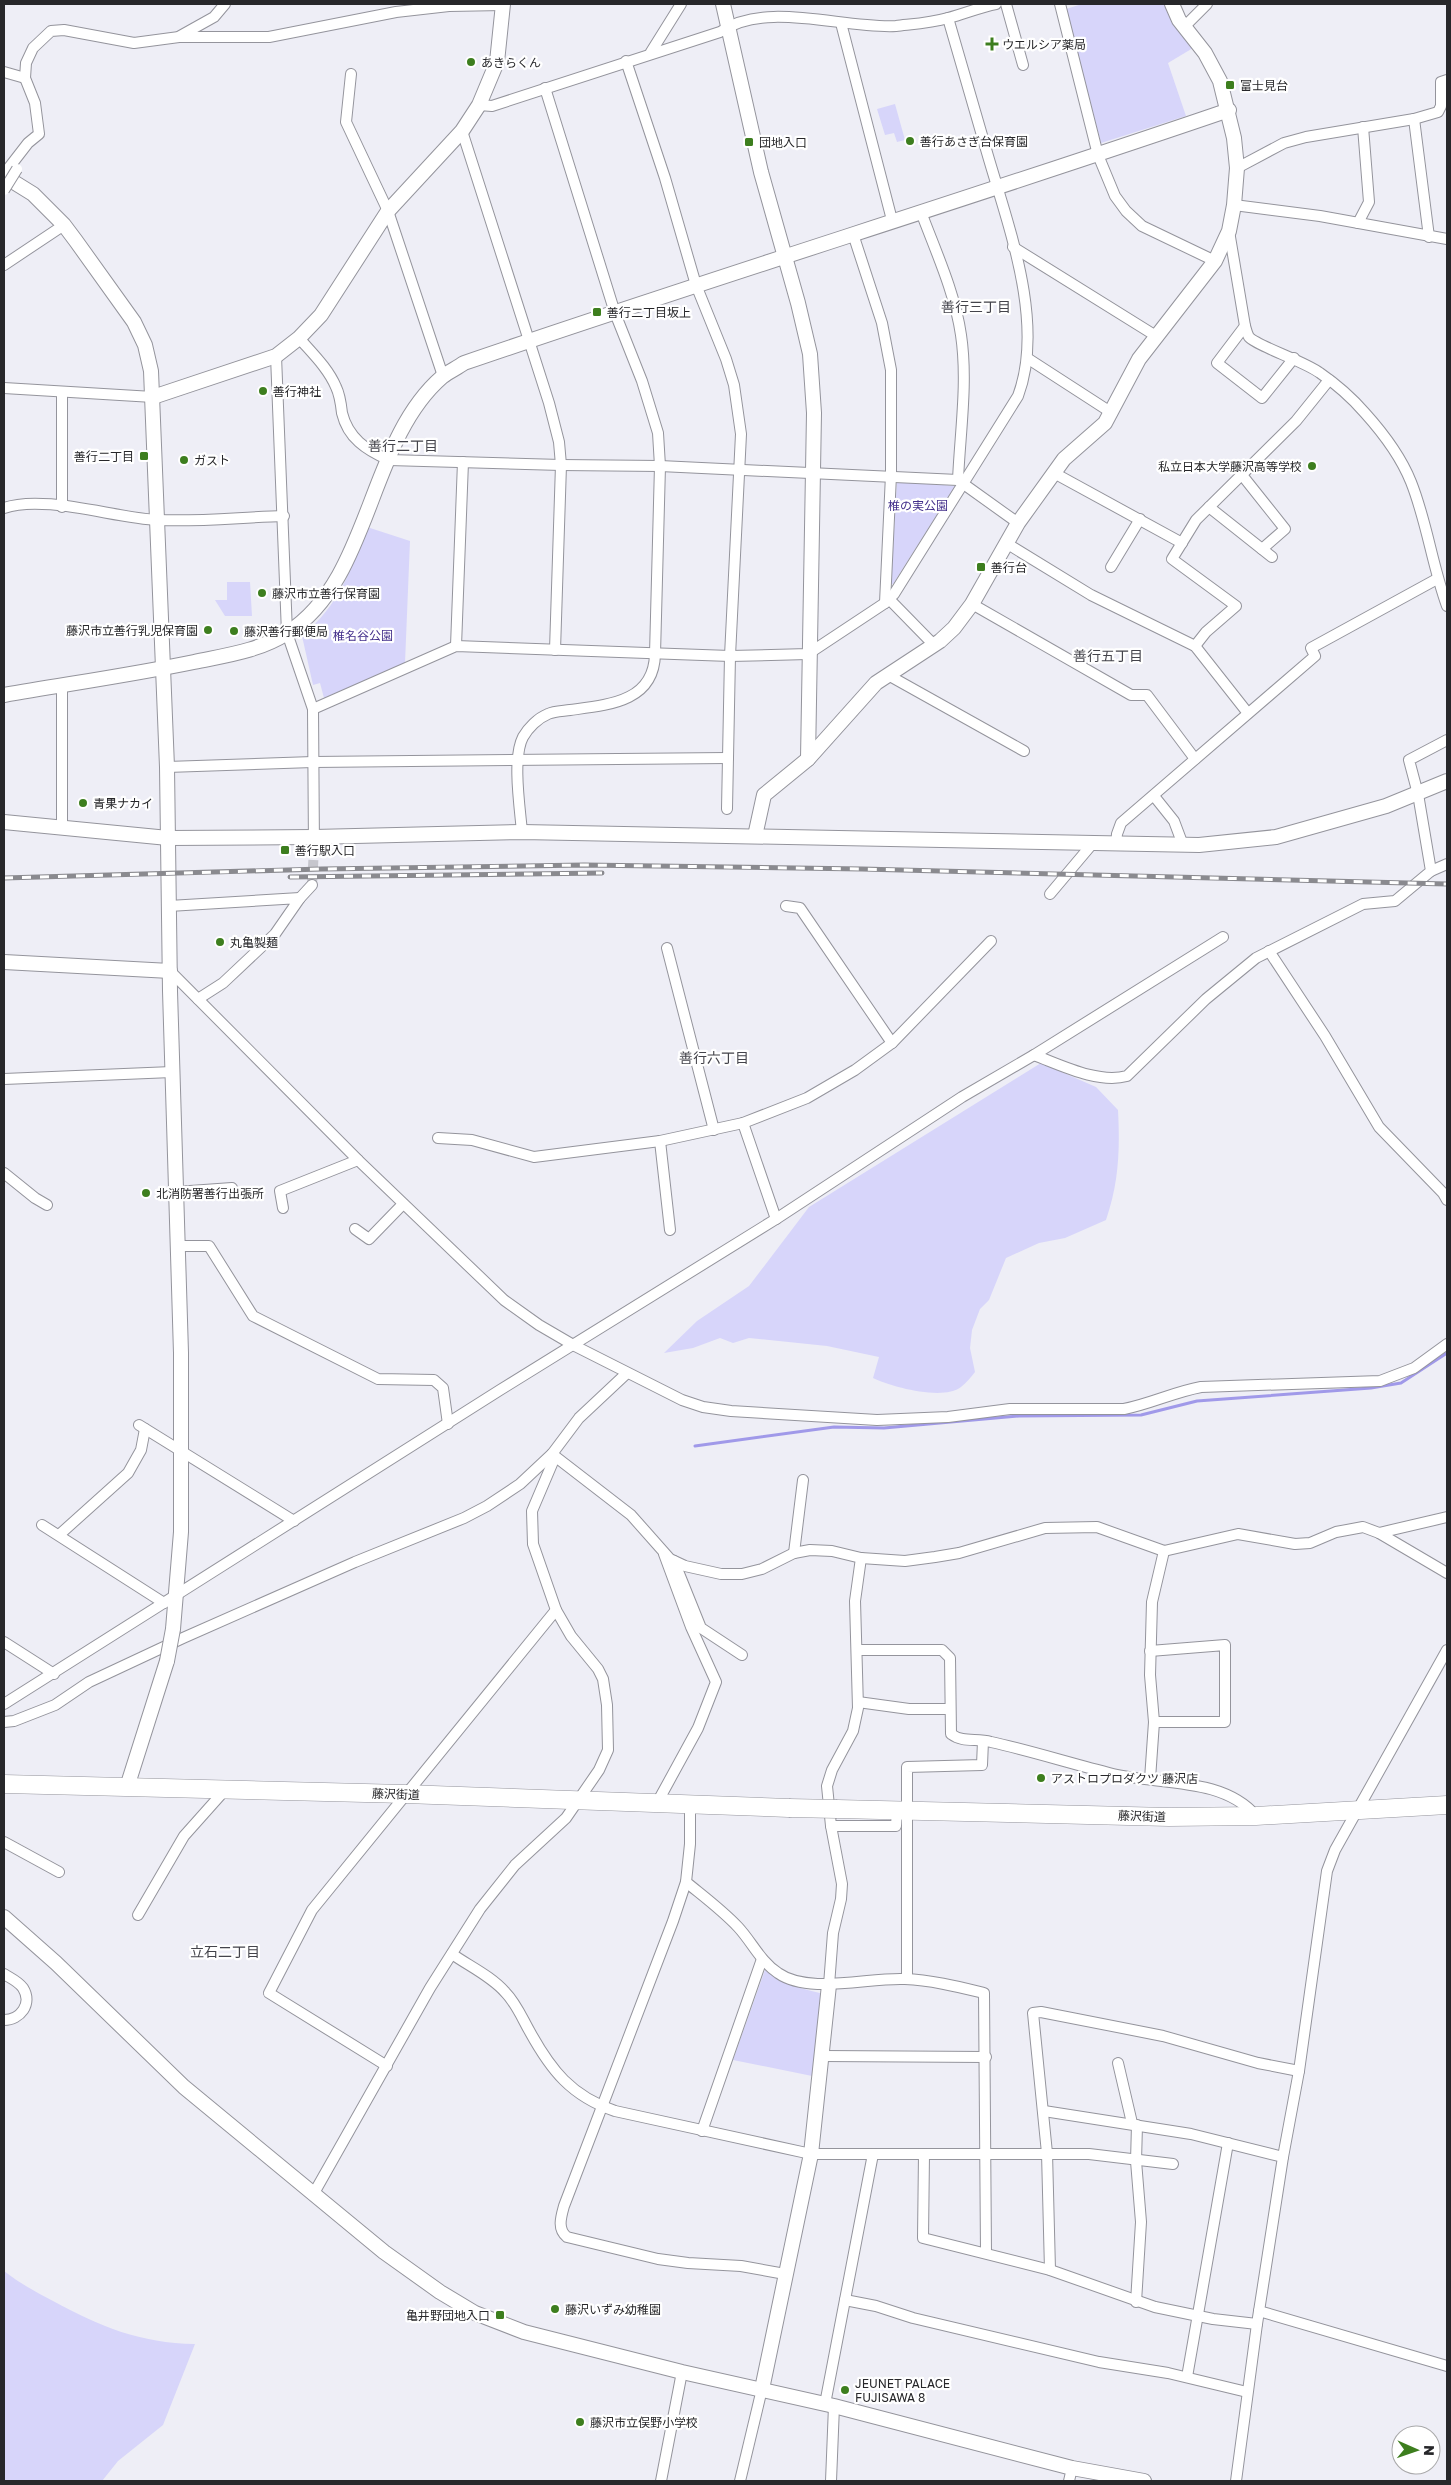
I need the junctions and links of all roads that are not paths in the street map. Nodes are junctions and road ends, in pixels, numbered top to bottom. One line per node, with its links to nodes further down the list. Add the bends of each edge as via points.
1 (225, 4): 14 (street, via 214,17)
2 (503, 4): 14 (street, via 415,9 269,37); 23 (street, via 497,62)
3 (681, 4): 15 (street)
4 (723, 4): 12 (street)
5 (996, 4): 10 (street)
6 (1006, 4): 17 (street)
7 (1060, 4): 28 (street)
8 (1172, 4): 13 (street)
9 (1207, 4): 13 (street)
10 (948, 18): 11 (street, via 894,26); 32 (street)
11 (841, 23): 12 (street, via 760,18 737,21); 37 (street)
12 (728, 26): 15 (street, via 720,32); 45 (street, via 761,172)
13 (1184, 27): 24 (street, via 1205,53 1220,81)
14 (179, 37): 20 (street, via 134,43 64,30 51,31 33,48 26,63)
15 (651, 52): 16 (street)
16 (626, 61): 22 (street); 48 (street)
17 (1023, 65)
18 (4, 72): 20 (street)
19 (351, 74): 35 (street, via 346,122)
20 (25, 78): 31 (street, via 35,103 39,134 28,143)
21 (1447, 80): 25 (street, via 1441,82 1438,112)
22 (545, 88): 23 (street, via 492,106); 49 (street)
23 (479, 105): 27 (street)
24 (1229, 110): 28 (street); 29 (street)
25 (1414, 119): 26 (street); 42 (street)
26 (1363, 127): 29 (street, via 1284,143); 38 (street, via 1369,202)
27 (462, 131): 35 (street); 53 (street)
28 (1098, 155): 32 (street); 46 (street, via 1115,196 1142,226)
29 (1237, 168): 34 (street)
30 (17, 169): 33 (street, bridge)
31 (4, 175): 39 (street, via 33,194)
32 (997, 186): 36 (street); 44 (street)
33 (4, 190)
34 (1234, 205): 38 (street); 40 (street)
35 (388, 211): 52 (street, via 321,315); 57 (street)
36 (921, 212): 37 (street); 72 (street, via 943,270 961,335)
37 (892, 220): 41 (street)
38 (1358, 223): 42 (street)
39 (64, 225): 47 (street); 61 (street, via 134,322 145,345)
40 (1229, 231): 46 (street); 50 (street)
41 (853, 234): 45 (street); 70 (street, via 889,354)
42 (1429, 236): 43 (street)
43 (1447, 239)
44 (1013, 247): 51 (street); 55 (street, via 1027,318)
45 (785, 257): 48 (street); 68 (street, via 810,354 814,413)
46 (1215, 261): 51 (street)
47 (4, 265)
48 (696, 285): 49 (street); 67 (street, via 734,385 741,434)
49 (615, 313): 53 (street); 66 (street, via 651,408 658,434)
50 (1245, 326): 56 (street, via 1249,336 1257,342); 56 (street, via 1217,363 1262,398)
51 (1156, 336): 62 (street, via 1139,359)
52 (298, 338): 54 (street); 63 (street, via 330,374 353,437 360,445)
53 (530, 341): 57 (street, via 464,364); 65 (street, via 559,442)
54 (276, 356): 61 (street); 76 (street)
55 (1027, 358): 62 (street); 72 (street, via 1018,396)
56 (1294, 358): 58 (street)
57 (443, 376): 63 (street, via 415,406)
58 (1329, 380): 71 (street, via 1296,421); 85 (street, via 1364,412 1401,461 1420,507)
59 (4, 388): 60 (street)
60 (62, 392): 61 (street); 73 (street)
61 (153, 397): 78 (street)
62 (1112, 413): 69 (street)
63 (389, 460): 64 (street); 89 (street, via 330,591 309,617)
64 (463, 462): 65 (street); 91 (street)
65 (561, 465): 66 (street); 93 (street)
66 (660, 466): 67 (street); 94 (street)
67 (740, 469): 68 (street); 96 (street)
68 (813, 473): 70 (street); 95 (street)
69 (1054, 473): 77 (street); 79 (street)
70 (891, 475): 72 (street); 86 (street)
71 (1242, 475): 74 (street); 82 (street, via 1285,529)
72 (961, 482): 79 (street); 86 (street)
73 (62, 507): 75 (street, via 15,504); 78 (street)
74 (1209, 507): 81 (street, via 1196,520); 82 (street)
75 (4, 508)
76 (284, 516): 78 (street); 89 (street)
77 (1140, 519): 81 (street); 84 (street)
78 (158, 520): 97 (street)
79 (1018, 523): 80 (street)
80 (1006, 543): 87 (street); 92 (street, via 1091,595)
81 (1182, 543): 92 (street, via 1172,560 1236,606 1206,632)
82 (1262, 549): 83 (street)
83 (1272, 557)
84 (1110, 567)
85 (1437, 579): 88 (street); 102 (street, via 1311,648 1315,656)
86 (887, 601): 90 (street); 95 (street)
87 (972, 604): 90 (street, via 954,628); 107 (street, via 1131,695 1147,695)
88 (1447, 606)
89 (287, 633): 97 (street, via 252,650); 101 (street)
90 (934, 645): 98 (street)
91 (456, 646): 93 (street); 101 (street)
92 (1196, 646): 102 (street)
93 (556, 650): 94 (street)
94 (655, 654): 96 (street); 106 (street, via 653,672 626,700 548,714 528,730 522,739)
95 (808, 654): 96 (street); 108 (street)
96 (730, 656): 105 (street)
97 (164, 668): 99 (street); 110 (street)
98 (888, 675): 104 (street); 108 (street, via 863,695)
99 (62, 685): 100 (street); 116 (street)
100 (4, 695)
101 (312, 709): 109 (street)
102 (1247, 712): 107 (street)
103 (1447, 740): 112 (street, via 1409,760)
104 (1024, 751)
105 (728, 758): 106 (street); 114 (street)
106 (518, 759): 109 (street); 117 (street)
107 (1196, 759): 113 (street)
108 (808, 760): 118 (street, via 764,795)
109 (313, 762): 110 (street); 120 (street)
110 (167, 767): 119 (street)
111 (1447, 781): 112 (street)
112 (1418, 794): 123 (street, via 1276,837); 125 (street)
113 (1154, 796): 122 (street, via 1121,823); 123 (street, via 1174,821)
114 (727, 809)
115 (4, 822): 116 (street)
116 (62, 828): 119 (street)
117 (522, 832): 118 (street); 120 (street)
118 (755, 836): 121 (street)
119 (168, 838): 120 (street); 129 (street)
120 (314, 843)
121 (1092, 843): 122 (street); 127 (street)
122 (1116, 844): 123 (street)
123 (1183, 845)
124 (1447, 864): 125 (street)
125 (1431, 871): 134 (street, via 1395,901 1363,904)
126 (312, 885): 128 (street)
127 (1050, 894)
128 (300, 898): 129 (street); 137 (street, via 275,934 223,983)
129 (169, 906): 136 (street)
130 (786, 906): 138 (street, via 800,908)
131 (1223, 937): 139 (street)
132 (991, 941): 138 (street)
133 (668, 948): 143 (street)
134 (1269, 951): 139 (street, via 1206,999 1126,1076 1102,1076); 150 (street, via 1379,1127)
135 (4, 962): 136 (street)
136 (170, 972): 137 (street); 140 (street)
137 (198, 999): 146 (street)
138 (892, 1043): 142 (street, via 855,1070 807,1098)
139 (1034, 1056): 154 (street, via 962,1097)
140 (172, 1072): 141 (street); 149 (street)
141 (4, 1079)
142 (743, 1124): 143 (street); 154 (street)
143 (714, 1130): 145 (street)
144 (438, 1138): 145 (street, via 472,1140 534,1157)
145 (660, 1141): 156 (street)
146 (358, 1160): 151 (street); 153 (street, via 280,1190)
147 (4, 1172): 152 (street)
148 (232, 1188): 149 (street)
149 (176, 1192): 157 (street)
150 (1447, 1200)
151 (403, 1204): 155 (street, via 369,1240); 159 (street, via 504,1300)
152 (47, 1205)
153 (283, 1208)
154 (776, 1219): 159 (street)
155 (356, 1229)
156 (670, 1230)
157 (177, 1246): 161 (street, via 209,1246 253,1316 378,1379 434,1380 443,1388); 162 (street)
158 (1447, 1344): 160 (street, via 1414,1368 1380,1380 1201,1387 1124,1409 1018,1409 910,1419 772,1415 704,1407)
159 (575, 1346): 160 (street); 161 (street)
160 (627, 1374): 163 (street, via 579,1418)
161 (448, 1424): 166 (street)
162 (180, 1450): 166 (street); 169 (street, via 142,1427 141,1450 128,1473); 176 (street, via 180,1532)
163 (554, 1455): 171 (street, via 631,1515); 177 (street, via 535,1500 531,1524 533,1544); 187 (street, via 520,1484 464,1518 174,1642 89,1682 55,1705 14,1722)
164 (803, 1480): 172 (street)
165 (1447, 1517): 168 (street)
166 (294, 1521): 176 (street)
167 (42, 1525): 169 (street)
168 (1379, 1533): 170 (street, via 1363,1527 1336,1532 1310,1543 1294,1544 1238,1534); 175 (street)
169 (59, 1535): 176 (street)
170 (1164, 1551): 173 (street, via 1097,1528 1045,1528 935,1558 905,1561); 181 (street, via 1152,1602)
171 (663, 1553): 174 (street); 196 (street, via 716,1682 698,1728)
172 (794, 1553): 173 (street, via 832,1551); 174 (street, via 762,1569 742,1574 721,1574)
173 (861, 1558): 179 (street, via 855,1601)
174 (674, 1561): 182 (street, via 701,1628)
175 (1447, 1574)
176 (170, 1599): 183 (street); 192 (street, bridge, via 173,1629 167,1661)
177 (556, 1610): 194 (street); 195 (street, via 571,1636 598,1669 606,1690 608,1750)
178 (4, 1642): 183 (street)
179 (857, 1650): 184 (street); 186 (street, via 942,1650 950,1658)
180 (1447, 1650): 200 (street)
181 (1150, 1651): 188 (street); 188 (street, via 1225,1645 1224,1722)
182 (742, 1655)
183 (54, 1674): 185 (street)
184 (858, 1702): 186 (street, via 909,1709); 202 (street, via 854,1731 832,1770 828,1786)
185 (4, 1704)
186 (950, 1709): 189 (street, via 951,1734 959,1740)
187 (4, 1722)
188 (1154, 1722): 190 (street)
189 (983, 1740): 190 (street, via 1115,1774); 199 (street, via 982,1765 907,1767)
190 (1150, 1779): 201 (street, via 1220,1792 1245,1803)
191 (4, 1784): 192 (highway, 藤沢街道)
192 (127, 1787): 193 (highway, 藤沢街道)
193 (225, 1790): 194 (highway, 藤沢街道); 206 (street, via 184,1836)
194 (406, 1794): 195 (highway, 藤沢街道); 217 (street, via 312,1910 269,1994)
195 (579, 1800): 196 (highway, 藤沢街道); 208 (street, via 566,1818 525,1854 504,1878)
196 (657, 1803): 197 (highway, 藤沢街道)
197 (690, 1804): 199 (highway, 藤沢街道, bridge); 205 (street)
198 (1447, 1805): 200 (highway, 藤沢街道)
199 (901, 1810): 201 (highway, 藤沢街道); 202 (street, via 896,1826); 211 (street)
200 (1356, 1811): 201 (highway, 藤沢街道); 218 (street, via 1327,1871)
201 (1256, 1816)
202 (831, 1826): 212 (street, via 842,1884)
203 (4, 1842): 204 (street)
204 (59, 1872)
205 (686, 1882): 209 (street, via 729,1918); 219 (street)
206 (138, 1915)
207 (4, 1917): 232 (street, via 184,2087)
208 (452, 1954): 217 (street); 219 (street, via 506,1993 555,2073)
209 (762, 1959): 212 (street, via 786,1978); 222 (street)
210 (4, 1974): 213 (street, via 21,1986 26,1994 20,2016)
211 (906, 1979): 212 (street); 215 (street, via 984,1993)
212 (828, 1985): 214 (street)
213 (4, 2020)
214 (823, 2056): 215 (street); 225 (street)
215 (986, 2057): 228 (street)
216 (1118, 2063): 221 (street)
217 (387, 2066): 232 (street)
218 (1299, 2071): 220 (street, via 1163,2036 1041,2012 1033,2014); 229 (street)
219 (602, 2107): 222 (street); 235 (street, via 564,2206 561,2218 563,2234 658,2259 741,2266)
220 (1044, 2111): 221 (street); 224 (street)
221 (1135, 2124): 223 (street); 230 (street)
222 (702, 2131): 225 (street)
223 (1228, 2143): 229 (street); 239 (street)
224 (1047, 2153): 228 (street); 230 (street, via 1090,2154); 234 (street)
225 (811, 2154): 226 (street); 235 (street)
226 (873, 2154): 227 (street); 236 (street)
227 (924, 2154): 228 (street); 233 (street, via 923,2238)
228 (986, 2154): 233 (street)
229 (1283, 2157): 238 (street)
230 (1136, 2161): 231 (street); 237 (street, via 1141,2222)
231 (1173, 2164)
232 (314, 2193): 242 (street, via 384,2252 440,2292 475,2312 524,2332)
233 (986, 2253): 234 (street)
234 (1050, 2270): 237 (street)
235 (785, 2274): 244 (street)
236 (845, 2300): 243 (street, via 1099,2362); 246 (street)
237 (1136, 2302): 239 (street)
238 (1259, 2311): 240 (street); 241 (street)
239 (1196, 2315): 240 (street); 243 (street)
240 (1257, 2324): 245 (street)
241 (1447, 2366)
242 (682, 2372): 244 (street); 248 (street)
243 (1187, 2377): 245 (street)
244 (762, 2389): 246 (street); 249 (street)
245 (1247, 2392): 252 (street)
246 (830, 2405): 247 (street); 250 (street)
247 (1070, 2475): 251 (street)
248 (661, 2481)
249 (740, 2481)
250 (831, 2481)
251 (1144, 2481)
252 (1236, 2481)

